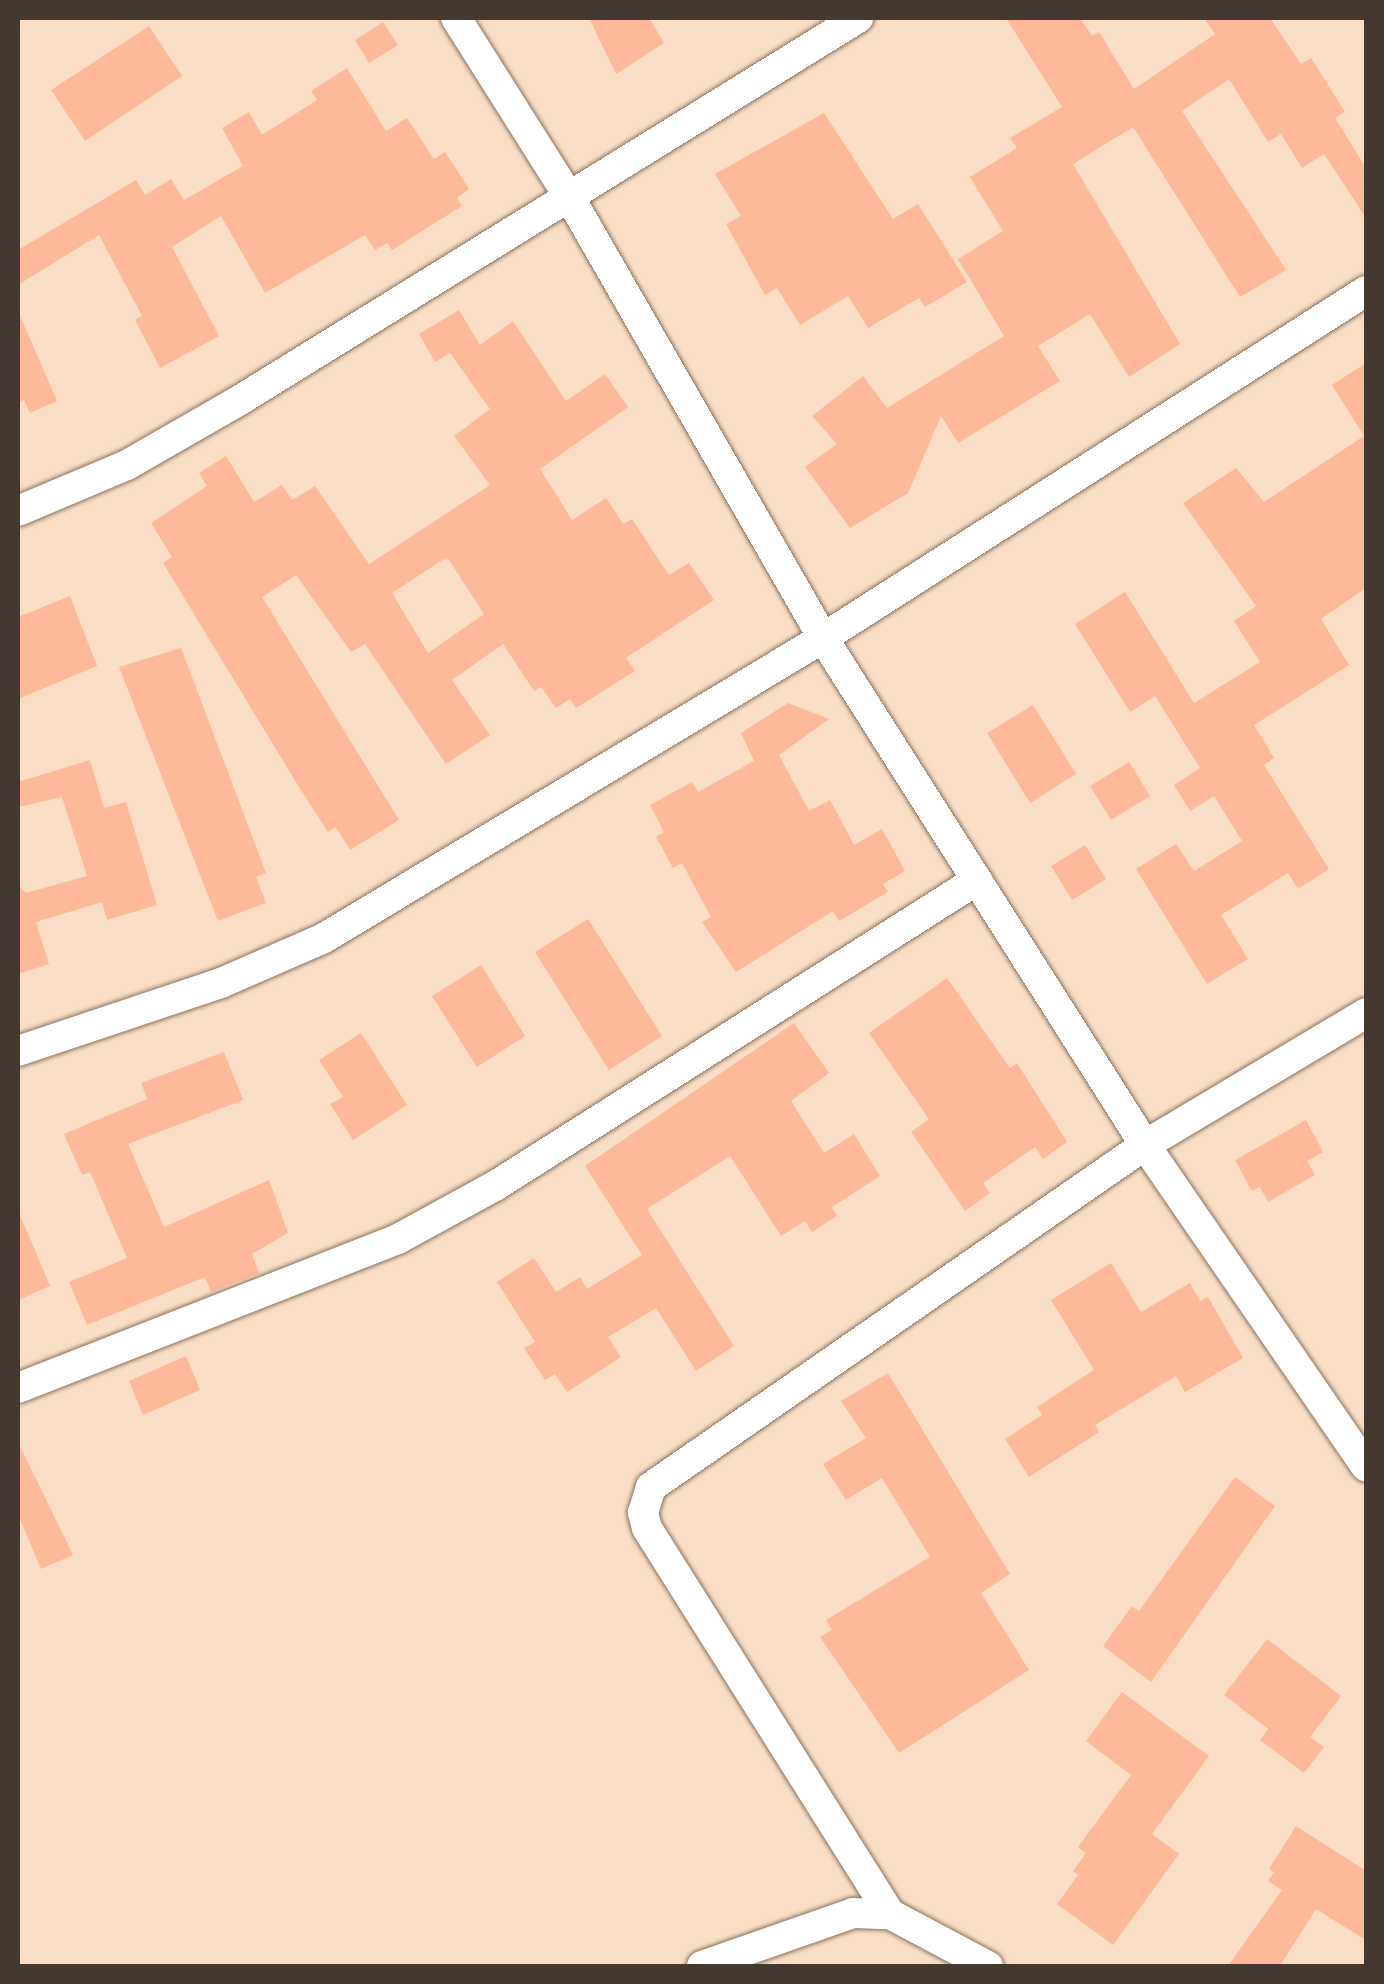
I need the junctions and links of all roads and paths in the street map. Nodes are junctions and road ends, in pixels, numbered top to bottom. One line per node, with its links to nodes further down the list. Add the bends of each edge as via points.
1 (456, 18): 3 (street)
2 (858, 18): 3 (street)
3 (570, 198): 5 (street, via 126,465); 6 (street)
4 (1366, 290): 6 (street)
5 (18, 511)
6 (823, 638): 7 (street); 9 (street, via 308,946)
7 (977, 880): 10 (street); 11 (street, via 495,1186 398,1239)
8 (1366, 1013): 10 (street)
9 (18, 1051)
10 (1145, 1145): 12 (street); 13 (street, via 651,1487 643,1513 647,1528)
11 (18, 1388)
12 (1366, 1466)
13 (890, 1914): 14 (street, via 853,1913); 15 (street)
14 (702, 1966)
15 (988, 1966)

